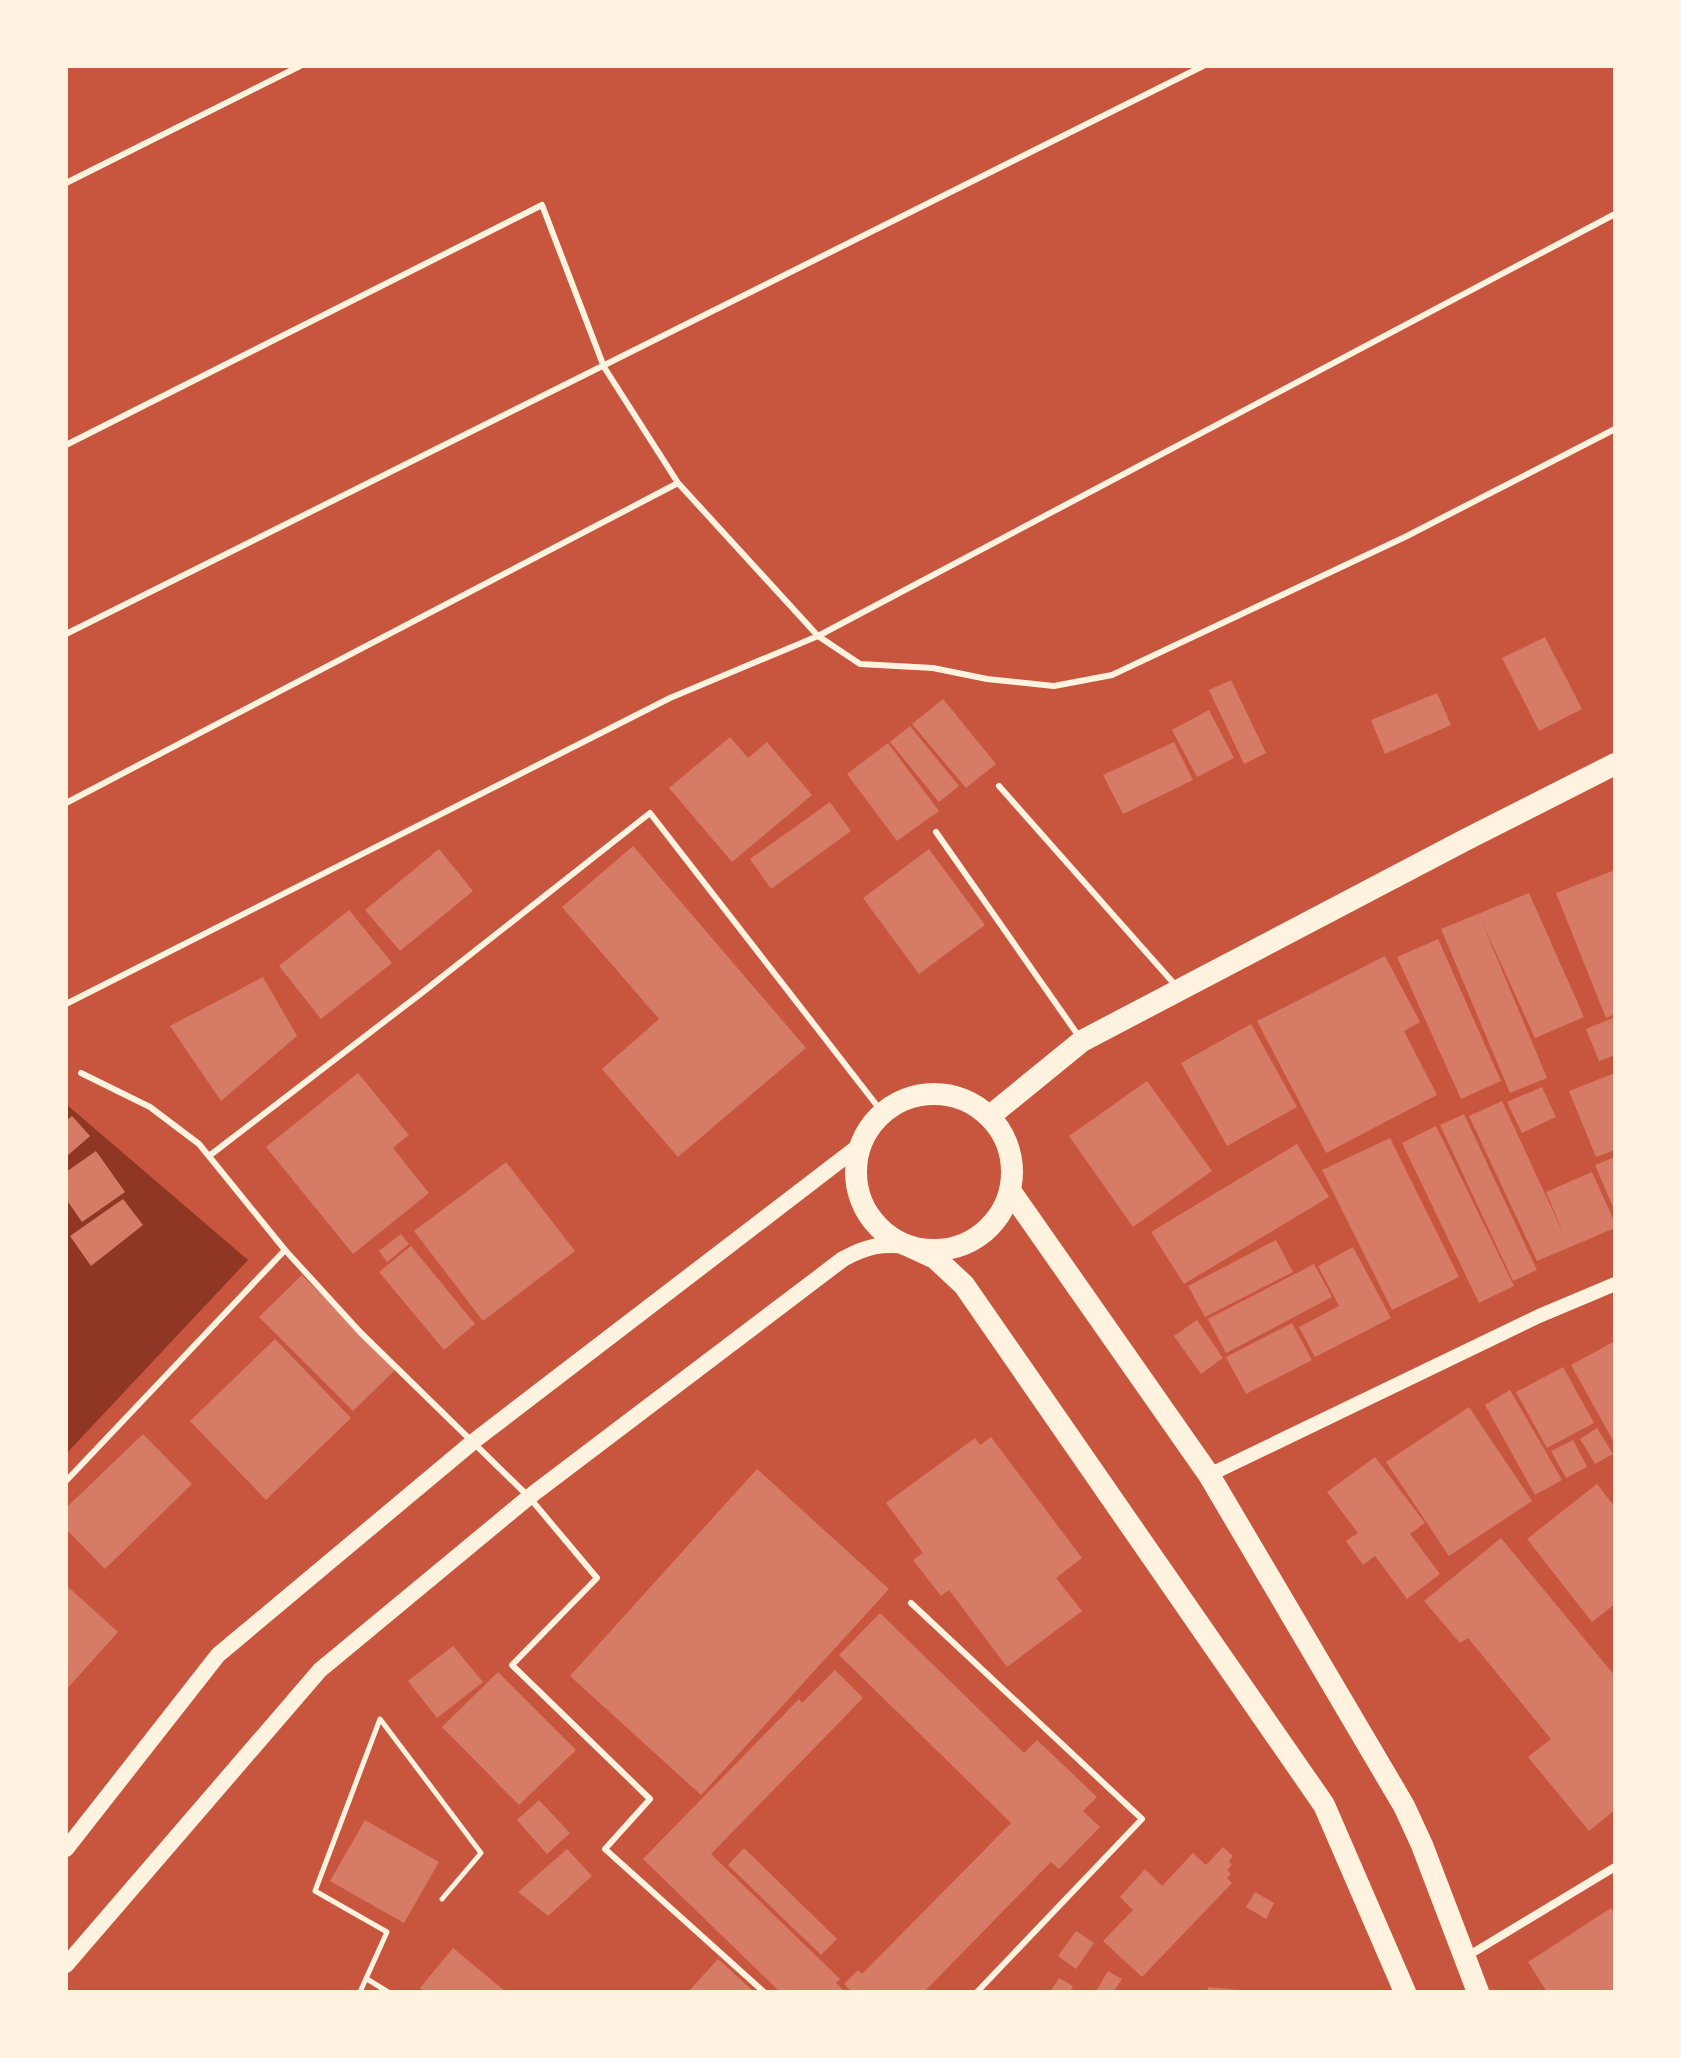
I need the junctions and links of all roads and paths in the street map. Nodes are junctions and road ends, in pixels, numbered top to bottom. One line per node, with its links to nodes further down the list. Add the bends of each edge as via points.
1 (300, 66): 3 (lane)
2 (1203, 66): 5 (lane)
3 (66, 183)
4 (1615, 214): 10 (lane)
5 (604, 367): 7 (lane, via 542,205); 8 (lane); 9 (lane)
6 (1615, 429): 10 (lane, via 1405,537 1112,675 1054,686 933,668 860,664)
7 (66, 445)
8 (678, 483): 10 (lane); 13 (lane)
9 (66, 634)
10 (818, 636): 16 (lane, via 670,698)
11 (1615, 764): 15 (highway)
12 (999, 786): 15 (lane)
13 (66, 803)
14 (936, 832): 17 (lane)
15 (1179, 990): 17 (highway)
16 (66, 1004)
17 (1082, 1041): 20 (highway)
18 (81, 1073): 22 (lane, via 150,1107)
19 (882, 1112): 20 (highway, via 918,1095 970,1102); 21 (highway); 22 (lane, via 650,813)
20 (990, 1116): 23 (highway, via 1010,1153)
21 (859, 1146): 24 (highway, via 855,1179 865,1210 887,1234); 27 (main road)
22 (209, 1156): 25 (lane)
23 (1011, 1192): 24 (highway, via 995,1223 968,1243 939,1250); 28 (highway)
24 (909, 1246): 30 (main road, via 874,1245 843,1259); 42 (highway, via 935,1258 969,1293 1324,1805)
25 (285, 1250): 27 (lane, via 361,1333); 29 (lane)
26 (1615, 1284): 28 (street)
27 (474, 1441): 30 (lane); 32 (main road, via 218,1655)
28 (1209, 1475): 35 (highway, via 1404,1806)
29 (66, 1481)
30 (529, 1497): 36 (main road, via 320,1670); 40 (lane, via 597,1578 512,1665 650,1799 605,1849)
31 (911, 1603): 41 (lane, via 1142,1819)
32 (66, 1849)
33 (1615, 1867): 35 (street)
34 (442, 1899): 37 (path, via 481,1853 380,1719 315,1891 387,1932)
35 (1465, 1957): 43 (highway)
36 (66, 1965)
37 (367, 1979): 38 (path); 39 (path)
38 (360, 1992)
39 (388, 1992)
40 (764, 1992)
41 (977, 1992)
42 (1405, 1992)
43 (1478, 1992)

